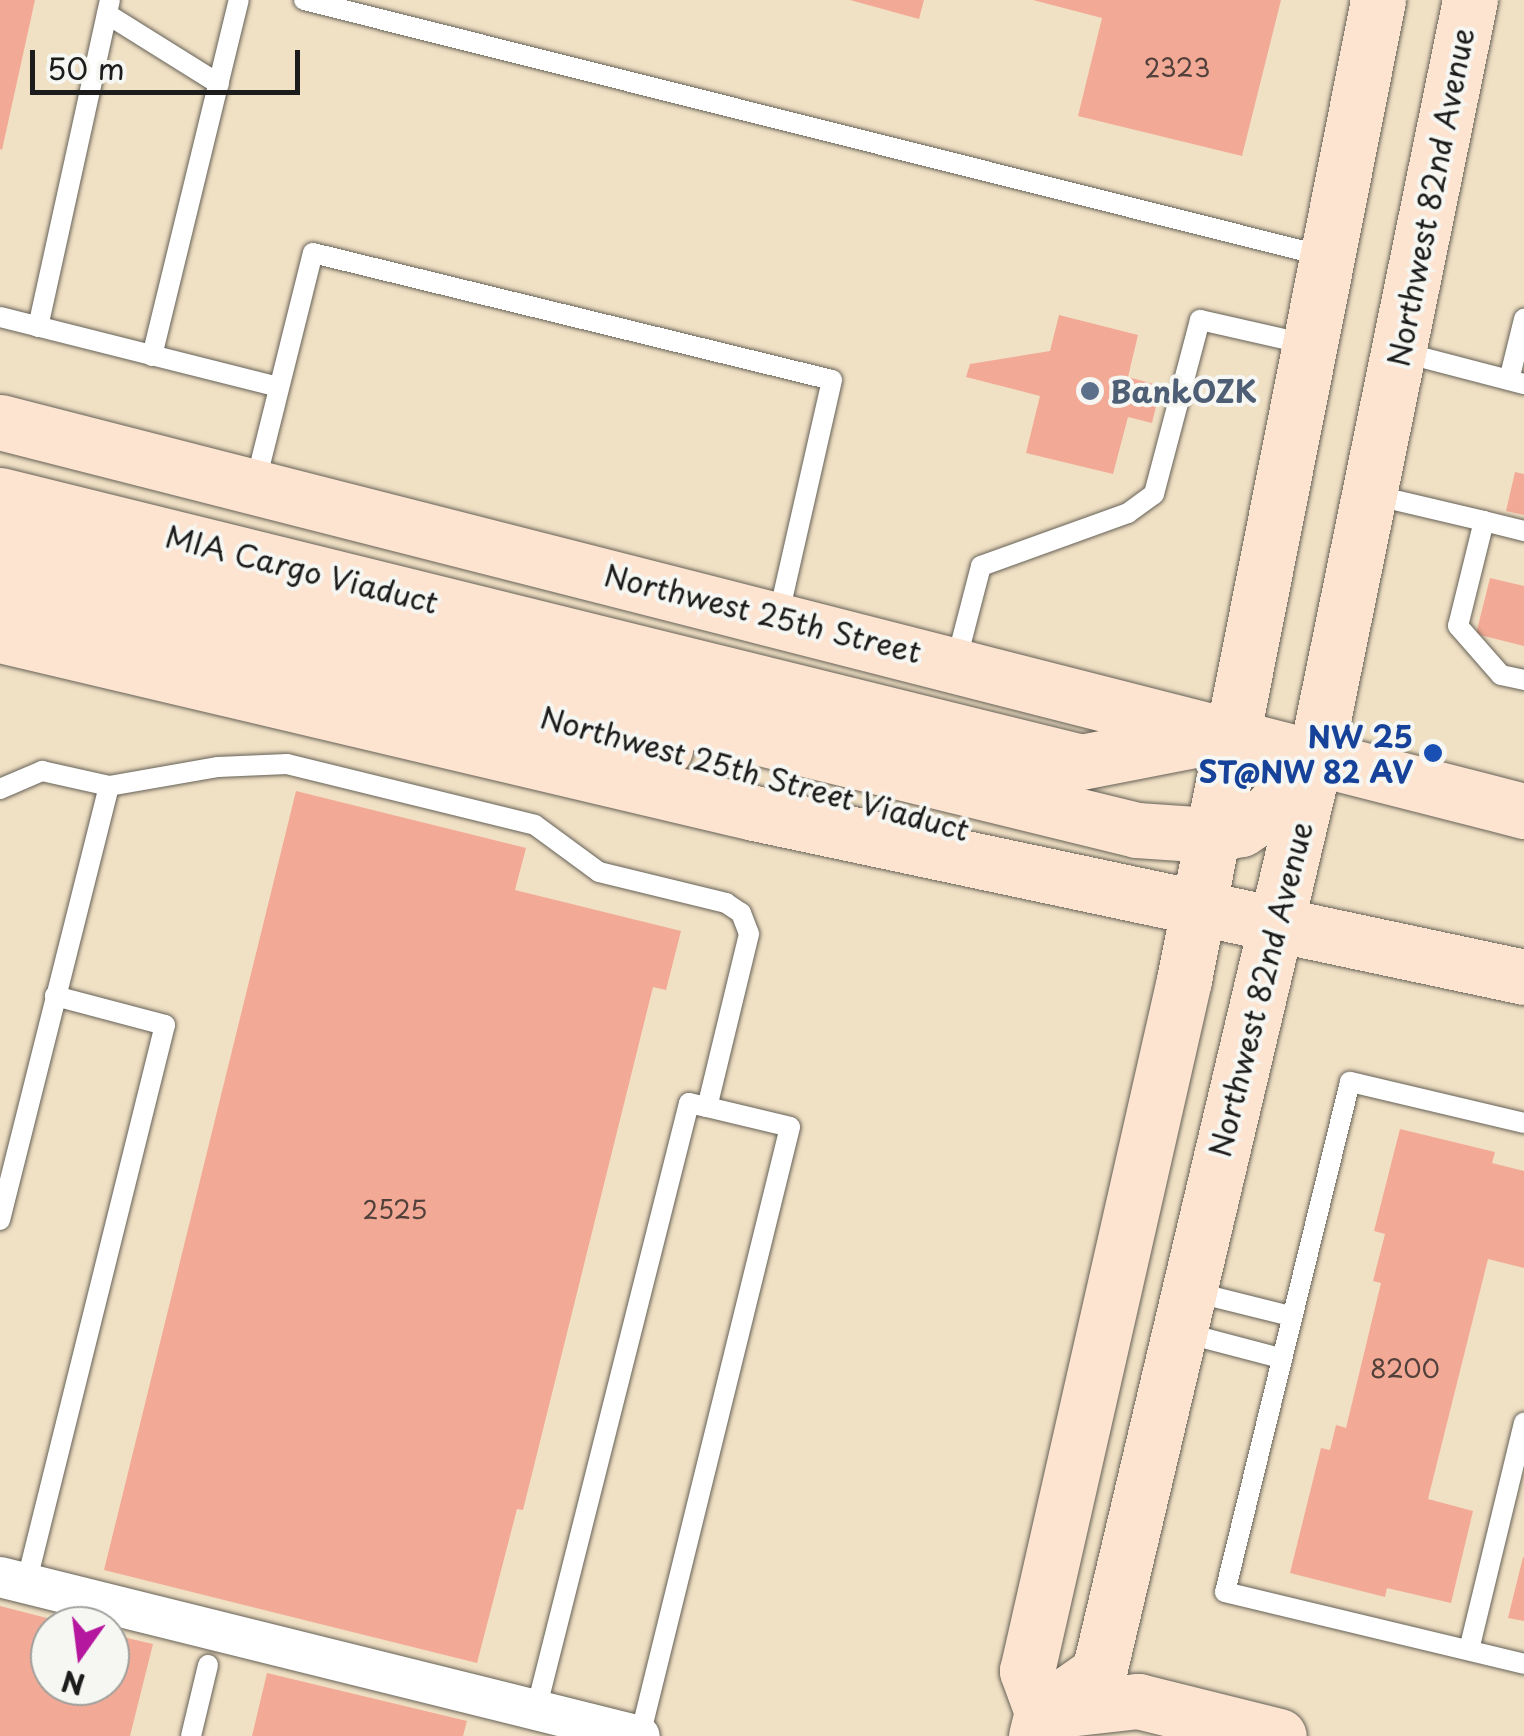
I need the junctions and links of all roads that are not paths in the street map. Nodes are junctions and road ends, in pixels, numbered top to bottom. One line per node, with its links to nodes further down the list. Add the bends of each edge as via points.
1 (240, 0): 6 (lane)
2 (304, 0): 7 (lane)
3 (1378, 0): 7 (main road)
4 (1470, 0): 12 (main road, Northwest 82nd Avenue)
5 (109, 7): 6 (lane); 10 (lane)
6 (219, 84): 13 (lane)
7 (1324, 256): 11 (main road)
8 (0, 318): 10 (lane)
9 (1524, 319): 14 (lane)
10 (38, 327): 13 (lane)
11 (1306, 344): 26 (lane, via 1200,320 1154,494 1128,513 981,566); 30 (main road)
12 (1399, 352): 14 (lane); 19 (main road, Northwest 82nd Avenue)
13 (152, 356): 15 (lane)
14 (1517, 382)
15 (278, 387): 17 (lane); 24 (lane, via 313,253 832,380)
16 (0, 422): 17 (main road, Northwest 25th Street)
17 (255, 485): 24 (main road, Northwest 25th Street)
18 (0, 494): 30 (main road, MIA Cargo Viaduct, via 1081,762)
19 (1370, 494): 20 (lane); 31 (main road, Northwest 82nd Avenue)
20 (1484, 521): 21 (lane); 27 (lane, via 1458,626 1500,675)
21 (1524, 531)
22 (0, 536): 28 (main road, via 582,683)
23 (0, 581): 29 (main road, Northwest 25th Street Viaduct)
24 (778, 617): 26 (main road, Northwest 25th Street)
25 (0, 635): 36 (main road)
26 (956, 662): 30 (main road, Northwest 25th Street)
27 (1524, 680)
28 (626, 705): 29 (main road); 35 (main road, via 1107,824)
29 (520, 712): 36 (main road, Northwest 25th Street Viaduct, via 1098,862)
30 (1228, 733): 31 (main road, Northwest 25th Street); 35 (main road)
31 (1315, 759): 34 (main road, Northwest 25th Street); 35 (main road, via 1269,811 1240,830); 37 (main road, Northwest 82nd Avenue)
32 (109, 786): 33 (lane, via 42,771); 39 (lane); 40 (lane, via 244,763 287,764 536,825 599,872 726,902 741,913 748,934)
33 (0, 789)
34 (1524, 811)
35 (1210, 836): 36 (main road)
36 (1197, 912): 37 (main road); 52 (main road, via 1028,1671)
37 (1275, 928): 38 (main road); 43 (main road, Northwest 82nd Avenue)
38 (1524, 977)
39 (55, 996): 42 (lane); 47 (lane, via 165,1025)
40 (707, 1106): 51 (lane, via 689,1103); 54 (lane, via 790,1127)
41 (1524, 1123): 44 (lane, via 1350,1082)
42 (0, 1220)
43 (1184, 1311): 44 (lane); 45 (lane); 52 (main road, Northwest 82nd Avenue, via 1098,1672)
44 (1290, 1316): 45 (lane)
45 (1280, 1358): 48 (lane, via 1225,1592)
46 (1524, 1423): 48 (lane)
47 (13, 1581): 51 (street)
48 (1469, 1650): 49 (lane)
49 (1524, 1664)
50 (208, 1665): 53 (lane)
51 (536, 1710): 54 (street)
52 (1053, 1728): 55 (main road, via 1138,1701)
53 (190, 1736)
54 (640, 1736)
55 (1279, 1736)

